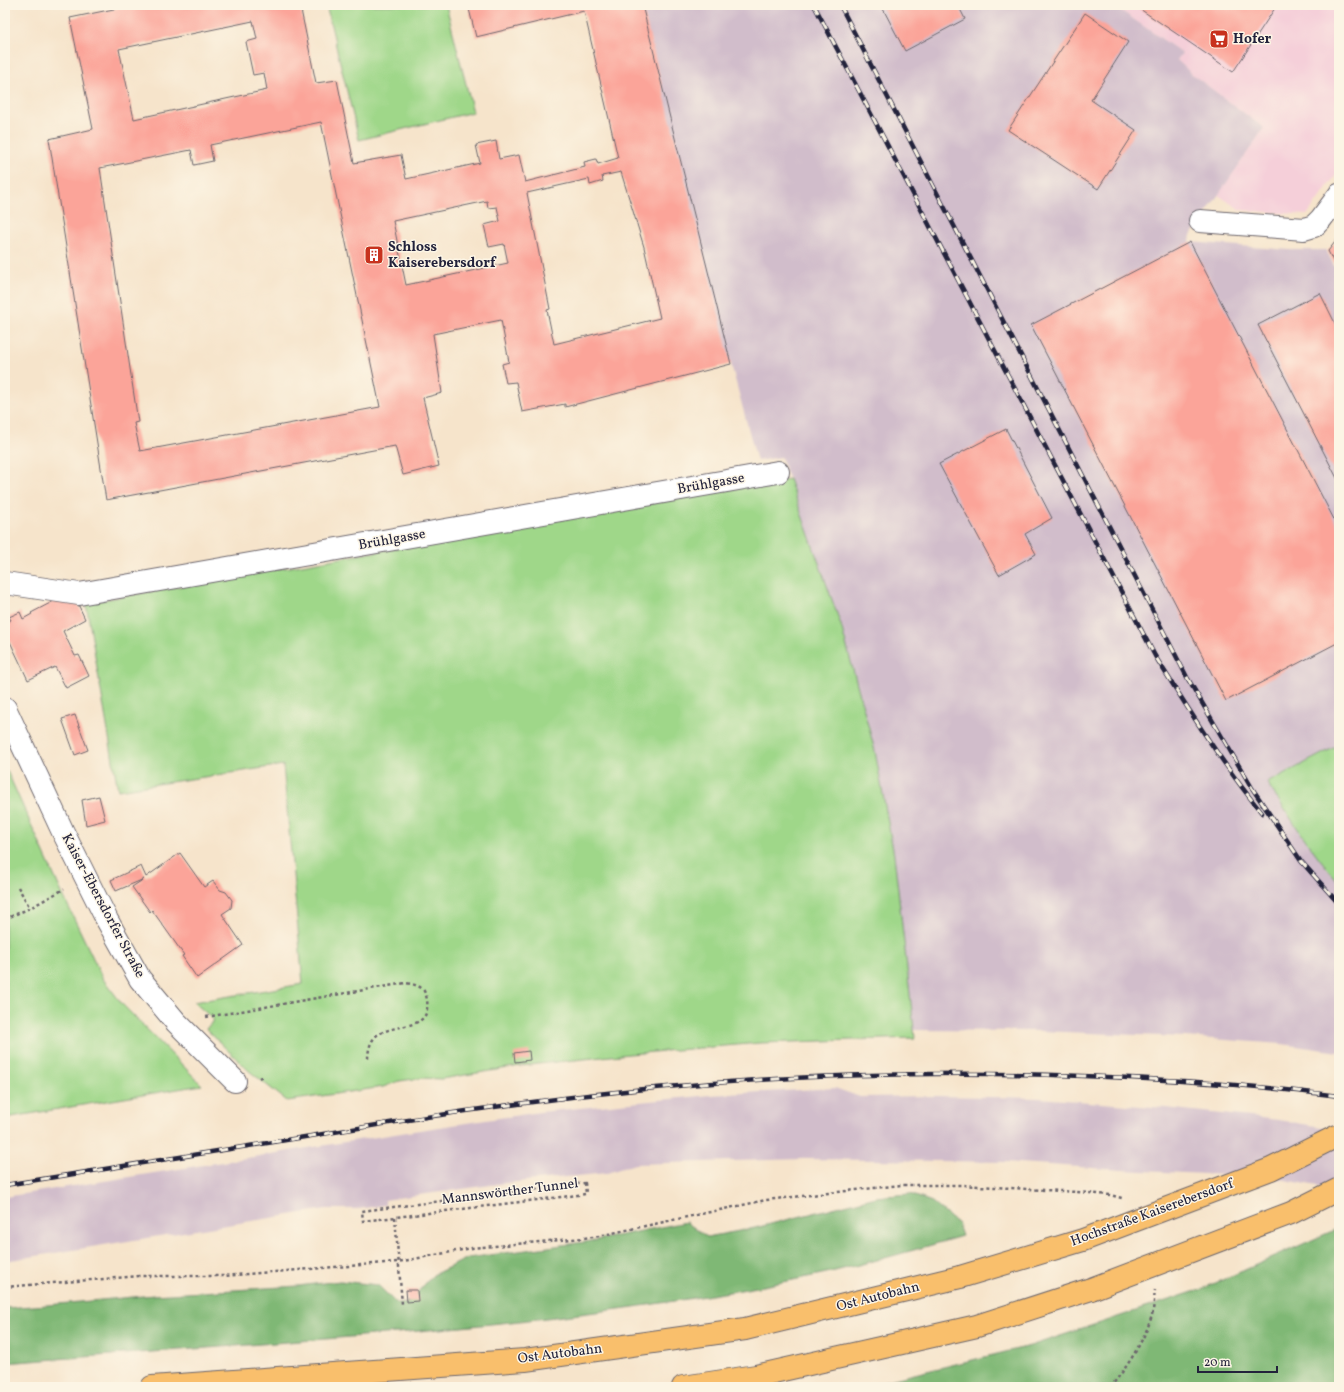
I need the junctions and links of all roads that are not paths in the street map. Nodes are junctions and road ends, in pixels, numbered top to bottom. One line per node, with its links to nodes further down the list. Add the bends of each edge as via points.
1 (1339, 195): 2 (street, via 1314,226 1304,229)
2 (1200, 221)
3 (778, 472): 4 (street, Brühlgasse, via 79,594)
4 (5, 584)
5 (5, 708): 6 (street, Kaiser-Ebersdorfer Straße, via 63,832 140,979 176,1022)
6 (236, 1081)
7 (1339, 1135): 9 (highway, Hochstraße Kaiserebersdorf, bridge, via 1271,1168 1082,1240)
8 (1339, 1189): 11 (highway, bridge, via 1291,1213 1091,1288 976,1326 756,1376)
9 (960, 1277): 10 (highway, Ost Autobahn, via 745,1329 525,1360)
10 (152, 1387)
11 (684, 1387)

